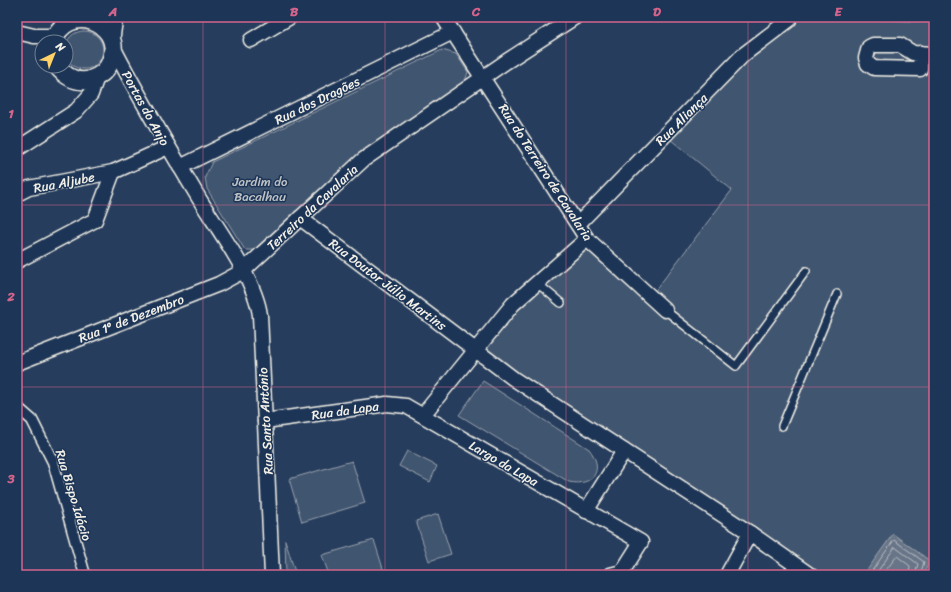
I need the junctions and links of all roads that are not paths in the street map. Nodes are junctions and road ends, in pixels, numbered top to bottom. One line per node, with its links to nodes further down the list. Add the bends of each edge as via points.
1 (114, 17): 12 (street)
2 (290, 17): 11 (street)
3 (443, 17): 8 (street, Rua do Terreiro de Cavalaria)
4 (575, 17): 14 (street, Terreiro da Cavalaria)
5 (90, 19): 9 (street, via 67,23); 12 (street, via 107,31)
6 (789, 20): 24 (street, Rua Aliança, via 744,55)
7 (17, 32): 10 (street)
8 (453, 32): 13 (street, Rua do Terreiro de Cavalaria); 20 (street, Rua dos Dragões)
9 (58, 34)
10 (34, 36)
11 (251, 40)
12 (112, 43): 16 (street, via 110,64); 18 (street, Portas do Anjo)
13 (471, 60): 14 (street, via 492,66); 17 (street, Rua do Terreiro de Cavalaria)
14 (507, 61): 17 (street, Terreiro da Cavalaria)
15 (66, 74): 16 (street, via 78,80)
16 (97, 77): 19 (street, via 91,94 76,111)
17 (484, 79): 23 (street, Terreiro da Cavalaria, via 363,160); 24 (street, Rua do Terreiro de Cavalaria)
18 (168, 147): 20 (street, Portas do Anjo); 21 (street, Rua Aljube)
19 (17, 149)
20 (180, 167): 27 (street)
21 (113, 172): 22 (street, Rua Aljube, via 29,188); 26 (street, via 95,220)
22 (17, 194)
23 (300, 218): 27 (street, Terreiro da Cavalaria); 33 (street, Rua Doutor Júlio Martins)
24 (578, 224): 25 (street, Rua do Terreiro de Cavalaria)
25 (587, 239): 29 (street); 32 (street, Rua do Terreiro de Cavalaria)
26 (17, 261)
27 (243, 271): 34 (street, Rua 1º de Dezembro, via 219,284); 37 (street, Rua Santo António, via 259,308)
28 (806, 271): 32 (lane, via 736,366)
29 (537, 283): 31 (lane); 33 (street, via 513,304)
30 (836, 294): 38 (lane)
31 (561, 303)
32 (665, 310)
33 (475, 349): 36 (street); 39 (street, via 514,379)
34 (17, 363)
35 (17, 408): 43 (street, Rua Bispo Idácio, via 32,420 53,462)
36 (423, 415): 37 (street, Rua da Lapa, via 406,406 387,404); 40 (street, Largo da Lapa)
37 (265, 421): 44 (street, Rua Santo António)
38 (782, 426)
39 (624, 451): 40 (street); 41 (street)
40 (586, 511): 42 (street, Largo da Lapa, via 641,542)
41 (750, 532): 45 (street); 46 (street)
42 (616, 574)
43 (85, 575)
44 (272, 575)
45 (727, 575)
46 (810, 575)

